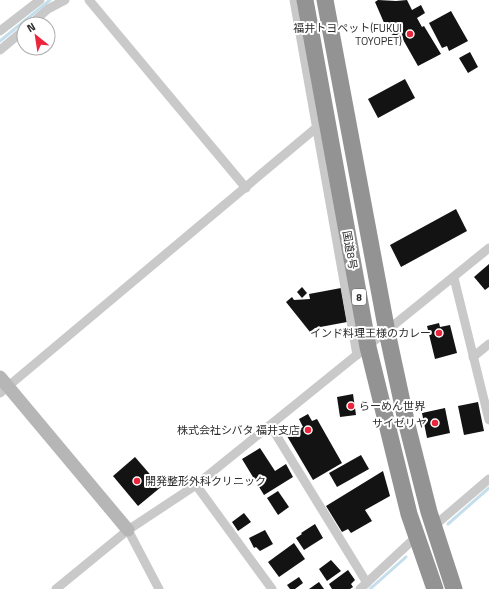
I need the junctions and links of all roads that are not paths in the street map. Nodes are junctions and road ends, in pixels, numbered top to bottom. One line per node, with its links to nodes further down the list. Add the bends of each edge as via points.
1 (40, 0): 7 (street)
2 (65, 0): 8 (street)
3 (89, 0): 16 (street)
4 (294, 0): 15 (street)
5 (305, 0): 21 (highway, 国道8号 / 8)
6 (328, 1): 19 (highway, 国道8号 / 8)
7 (19, 16)
8 (40, 16)
9 (16, 17): 11 (street)
10 (16, 18): 12 (street)
11 (0, 25)
12 (0, 31)
13 (16, 37): 14 (street)
14 (0, 50)
15 (316, 128): 16 (street); 21 (street)
16 (246, 188): 23 (street)
17 (489, 248): 18 (street)
18 (454, 278): 19 (street); 22 (street)
19 (387, 332): 21 (street); 28 (highway, 国道8号 / 8, via 407,425)
20 (489, 344): 22 (street)
21 (362, 351): 25 (street); 30 (highway, 国道8号 / 8, via 387,428)
22 (474, 357): 24 (street)
23 (3, 386): 29 (street)
24 (489, 420)
25 (270, 425): 27 (street); 31 (street)
26 (489, 478): 28 (street)
27 (196, 485): 29 (street); 34 (street)
28 (433, 521): 37 (highway, 国道8号 / 8); 38 (highway, 8, via 456,560)
29 (128, 530): 32 (street); 33 (street)
30 (417, 536): 31 (street); 35 (highway, 8); 36 (highway, 国道8号 / 8)
31 (364, 586)
32 (56, 589)
33 (159, 589)
34 (272, 589)
35 (423, 589)
36 (435, 589)
37 (454, 589)
38 (466, 589)

